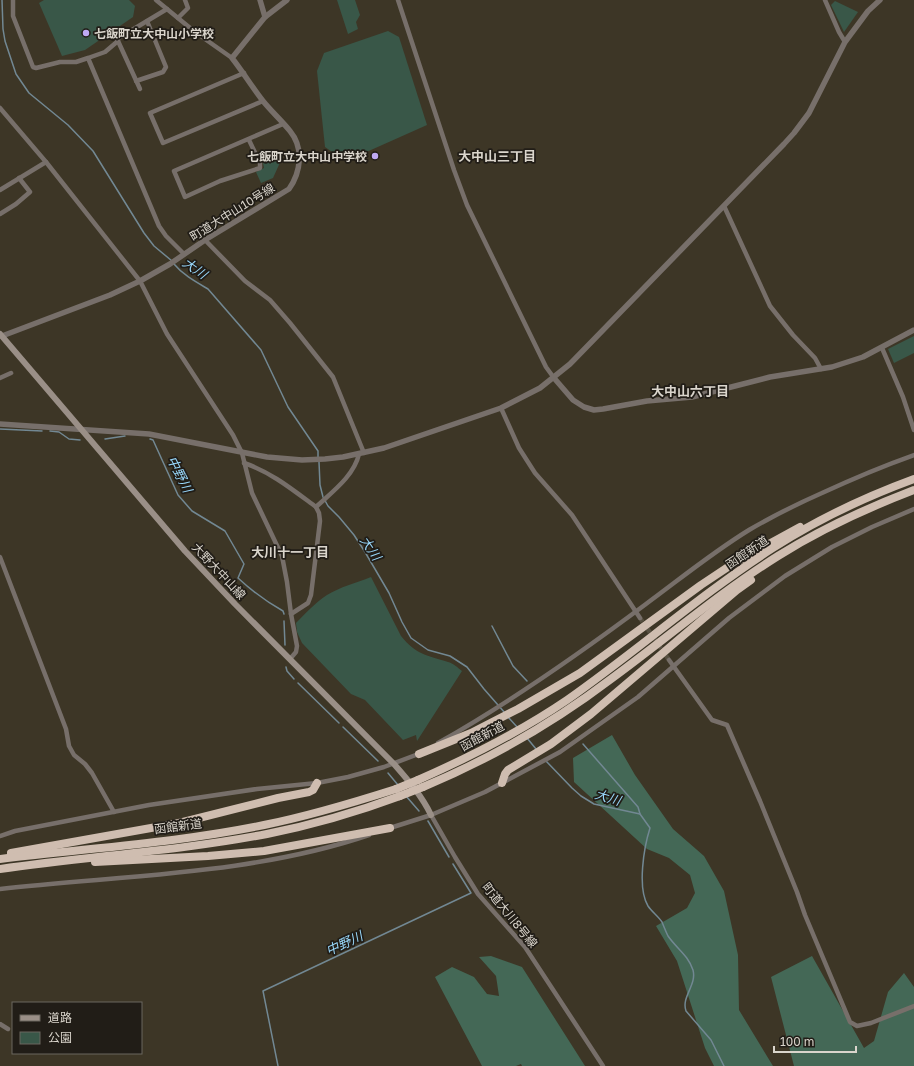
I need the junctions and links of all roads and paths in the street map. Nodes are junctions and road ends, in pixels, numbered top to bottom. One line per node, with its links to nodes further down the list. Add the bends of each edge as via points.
1 (13, 0): 15 (street, via 13,16 33,67 76,62)
2 (156, 0): 9 (street)
3 (185, 0): 11 (street, via 188,8)
4 (260, 0): 10 (street)
5 (287, 0): 10 (street)
6 (398, 0): 38 (street, via 467,205 546,367)
7 (825, 0): 14 (street)
8 (880, 0): 14 (street, via 868,11)
9 (167, 9): 11 (street); 12 (street)
10 (265, 17): 16 (street)
11 (178, 18): 16 (street)
12 (147, 21): 13 (street, via 117,38); 18 (street, via 166,67 163,72)
13 (118, 41): 15 (street, via 105,52); 18 (street)
14 (845, 42): 27 (street, via 803,121)
15 (88, 58): 30 (street, via 159,226)
16 (232, 58): 17 (street, 町道大中山10号線)
17 (244, 73): 20 (street, 町道大中山10号線); 20 (street, via 150,113 163,143)
18 (136, 81): 19 (street)
19 (140, 89)
20 (263, 101): 22 (street, 町道大中山10号線)
21 (0, 108): 24 (street)
22 (283, 124): 23 (street); 29 (street, 町道大中山10号線, via 291,132 300,156 298,172 292,185)
23 (249, 140): 23 (street, via 174,171 185,198 220,181 260,168)
24 (46, 162): 25 (street); 31 (street)
25 (19, 178): 26 (street); 28 (street, via 30,192)
26 (0, 190)
27 (724, 206): 35 (street, via 770,306 815,358); 38 (street)
28 (0, 214)
29 (205, 240): 30 (street, 町道大中山10号線); 44 (street, via 245,281 270,300 333,377)
30 (182, 256): 31 (street, 町道大中山10号線)
31 (140, 281): 33 (street, 町道大中山10号線, via 110,295); 43 (street, via 167,334)
32 (914, 330): 34 (street)
33 (1, 335): 41 (main road, 大野大中山線)
34 (882, 348): 35 (street, via 832,368); 42 (street)
35 (821, 369): 38 (street, via 770,377 692,397 594,410 573,400)
36 (11, 374): 37 (street)
37 (0, 378)
38 (554, 378): 39 (street)
39 (501, 408): 44 (street, via 438,431); 54 (street, via 519,448 535,473 572,516)
40 (0, 424): 41 (street)
41 (82, 429): 43 (street, via 149,434); 57 (main road, 大野大中山線, via 185,551)
42 (914, 430)
43 (242, 453): 44 (street, via 314,460); 46 (street)
44 (362, 454): 50 (street, via 352,471)
45 (914, 455): 54 (street, via 880,467 785,510 705,558)
46 (244, 463): 50 (street, via 277,479); 55 (street, via 252,493 282,556)
47 (914, 479): 49 (highway, 函館新道)
48 (914, 490): 52 (highway, 函館新道)
49 (864, 498): 60 (highway, via 791,531 731,565 580,673 518,709 471,733); 63 (highway, 函館新道, via 773,548 718,586 605,673 531,722)
50 (316, 507): 55 (street, via 320,513 320,521 311,595 308,602)
51 (914, 509): 59 (street, via 832,547 785,576 729,618)
52 (808, 538): 63 (highway, 函館新道, via 722,593 610,680 538,729 473,765); 64 (highway, via 737,590 591,714 551,744 508,770)
53 (0, 557): 66 (street, via 66,729 68,746 92,774)
54 (635, 612): 56 (street); 60 (street, via 510,700)
55 (291, 614): 57 (street, via 297,646)
56 (640, 618)
57 (290, 659): 61 (main road, 大野大中山線)
58 (669, 660): 59 (street)
59 (674, 666): 64 (street, via 638,697 560,752); 75 (street, via 712,720 727,724 850,1022 857,1026 871,1023)
60 (419, 754): 61 (street)
61 (394, 764): 62 (street, via 371,772); 67 (main road, 大野大中山線, via 413,786)
62 (317, 783): 66 (street, via 257,789); 70 (highway, via 309,792 179,823)
63 (421, 783): 65 (highway, 函館新道, bridge)
64 (502, 783): 67 (street)
65 (398, 792): 71 (highway, 函館新道, via 264,826); 72 (highway, 函館新道, via 337,817 266,834 175,848)
66 (114, 812): 69 (street)
67 (432, 815): 68 (street); 78 (street, 町道大川8号線, via 478,894 525,947)
68 (390, 828): 72 (highway, via 264,851 200,857); 74 (street, via 339,845 258,862)
69 (0, 836)
70 (0, 855)
71 (0, 859)
72 (18, 866): 73 (highway, 函館新道)
73 (0, 869)
74 (0, 889)
75 (914, 1006)
76 (0, 1024): 77 (street)
77 (8, 1029)
78 (603, 1066)

